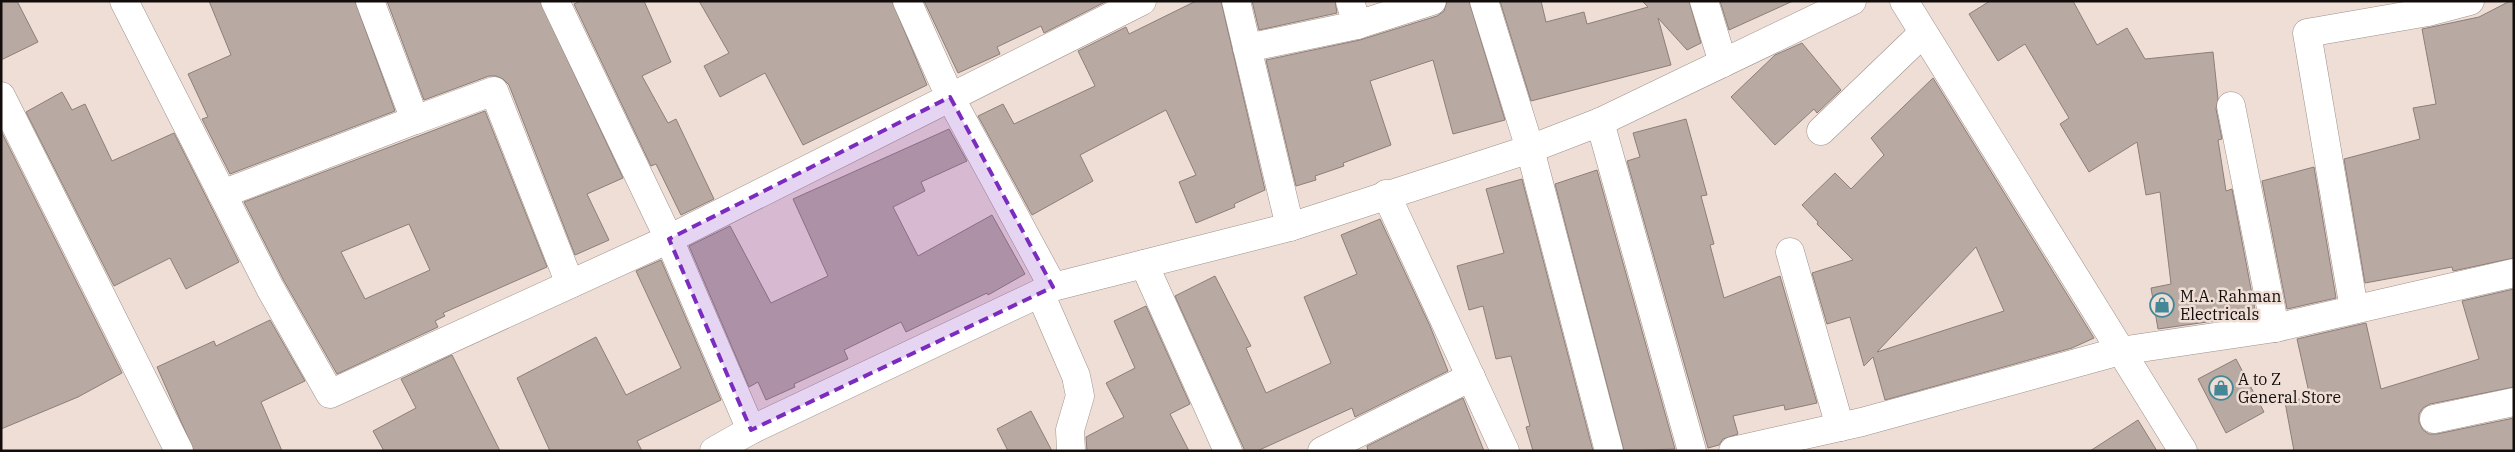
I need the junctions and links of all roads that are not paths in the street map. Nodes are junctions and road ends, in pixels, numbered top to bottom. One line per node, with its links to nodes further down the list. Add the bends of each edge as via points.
1 (124, 1): 24 (street)
2 (370, 1): 20 (street)
3 (555, 1): 27 (street)
4 (907, 1): 18 (street)
5 (1142, 1): 18 (street)
6 (1236, 1): 15 (street)
7 (1432, 1): 13 (street)
8 (1484, 1): 23 (street)
9 (1704, 1): 16 (street)
10 (1852, 1): 16 (street)
11 (1904, 1): 14 (street)
12 (2470, 1): 33 (street, via 2428,12 2307,33)
13 (1353, 13): 15 (street)
14 (1923, 33): 22 (street); 35 (street)
15 (1247, 48): 26 (street)
16 (1723, 63): 21 (street)
17 (1, 96): 42 (street)
18 (950, 97): 27 (street); 32 (street)
19 (2231, 106): 34 (street)
20 (415, 120): 24 (street); 31 (street, via 494,91)
21 (1600, 122): 23 (street); 48 (street)
22 (1821, 131)
23 (1530, 149): 25 (street); 47 (street)
24 (222, 194): 31 (street, via 330,394)
25 (1386, 194): 26 (street); 36 (street)
26 (1290, 227): 29 (street)
27 (669, 239): 31 (street); 40 (street)
28 (1790, 252): 39 (street)
29 (1144, 264): 32 (street); 45 (street)
30 (2514, 273): 33 (street)
31 (570, 284)
32 (1046, 290): 40 (street); 44 (street, via 1078,382 1080,396 1070,430)
33 (2354, 309): 34 (street)
34 (2275, 328): 35 (street)
35 (2120, 351): 39 (street); 50 (street)
36 (1471, 377): 41 (street); 46 (street)
37 (2514, 402): 38 (street)
38 (2434, 419)
39 (1840, 427): 49 (street)
40 (751, 430): 43 (street)
41 (1334, 448)
42 (179, 451)
43 (714, 451)
44 (1071, 451)
45 (1228, 451)
46 (1504, 451)
47 (1610, 451)
48 (1692, 451)
49 (1733, 451)
50 (2183, 451)

